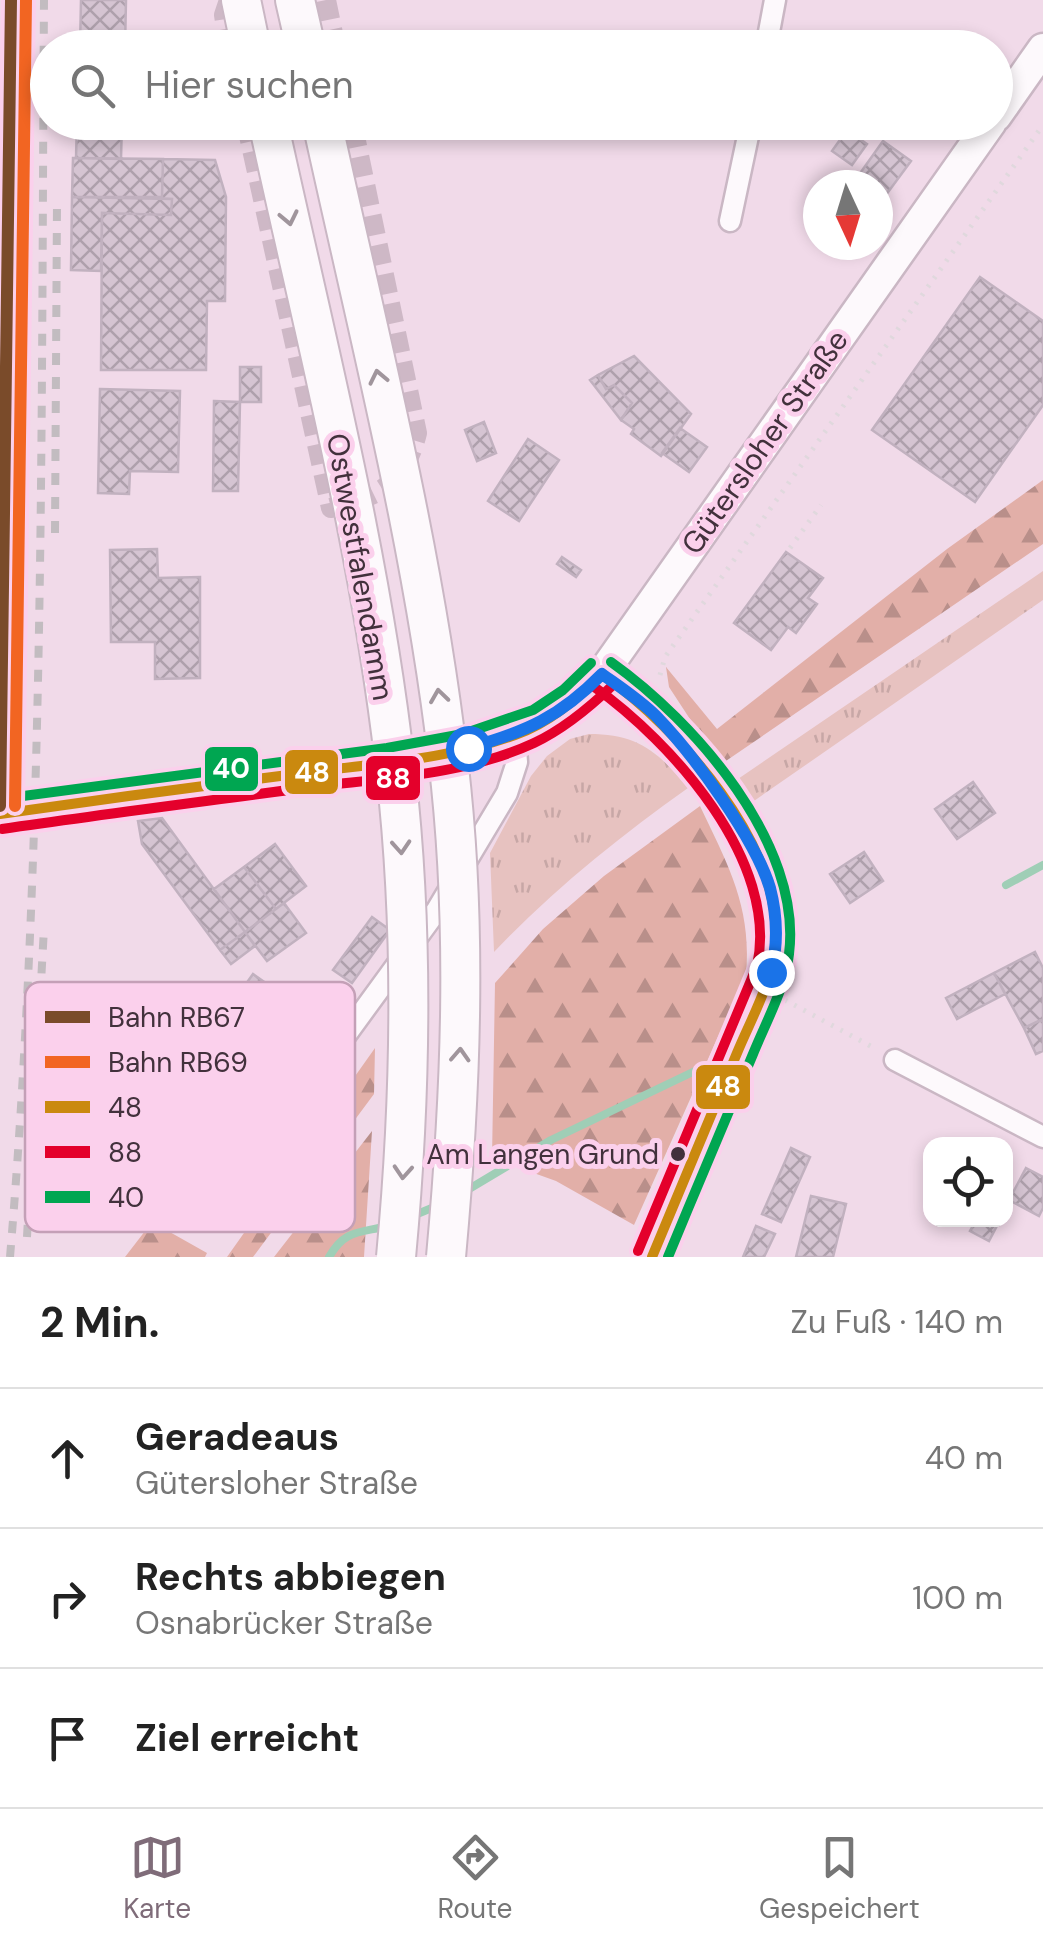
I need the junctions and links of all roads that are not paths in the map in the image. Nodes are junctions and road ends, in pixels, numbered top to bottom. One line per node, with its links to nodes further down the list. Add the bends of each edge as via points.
1 (240, 0): 4 (highway)
2 (296, 0): 5 (highway)
3 (776, 0): 6 (street)
4 (247, 30)
5 (302, 30)
6 (770, 30)
7 (1043, 49): 8 (main road)
8 (1013, 92)
9 (272, 140): 20 (highway, Ostwestfalendamm, one-way to 20, bridge, via 378,646 396,776 408,1042)
10 (326, 140): 21 (highway, Ostwestfalendamm, one-way to 10, bridge, via 460,1035 448,762 431,636)
11 (746, 140): 13 (street)
12 (978, 140): 14 (main road, Gütersloher Straße)
13 (730, 221)
14 (602, 674): 15 (main road, Gütersloher Straße, via 562,710); 22 (main road, via 656,716 739,827 770,889 776,935 764,988)
15 (514, 736): 16 (main road, Gütersloher Straße, via 348,768); 17 (street, via 517,762 507,793 437,910)
16 (0, 814)
17 (355, 1022)
18 (896, 1060): 19 (street)
19 (1043, 1137)
20 (396, 1257)
21 (446, 1257)
22 (652, 1257)

